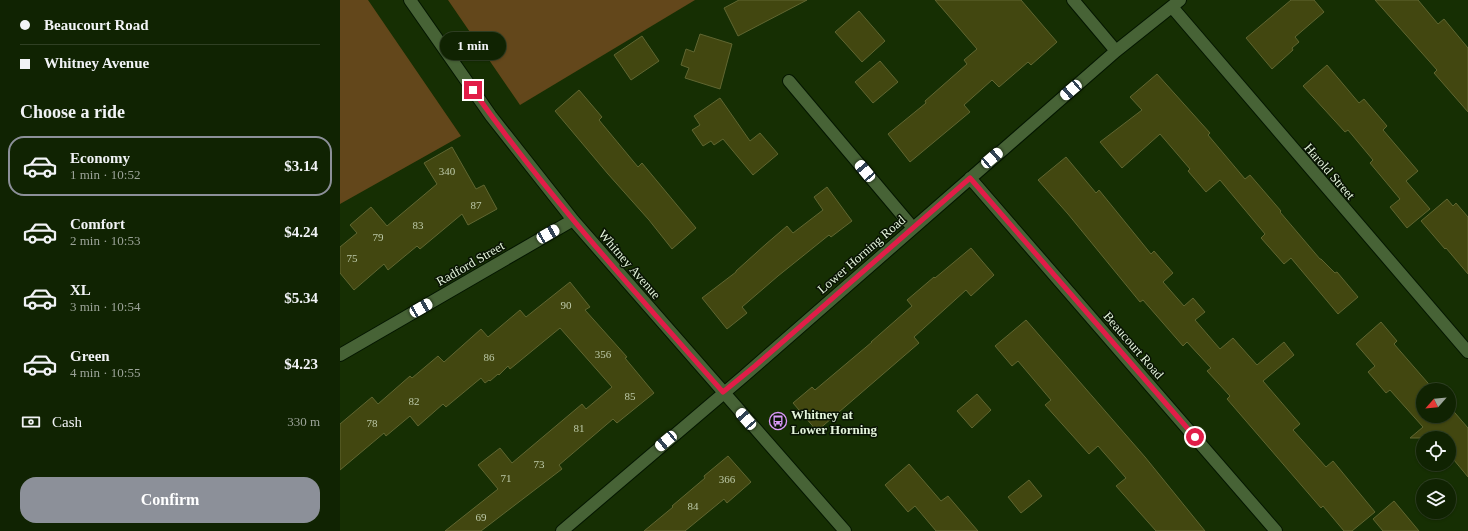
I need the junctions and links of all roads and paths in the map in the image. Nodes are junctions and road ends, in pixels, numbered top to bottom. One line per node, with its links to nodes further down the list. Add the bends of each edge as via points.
1 (410, 0): 7 (street, Whitney Avenue, via 491,116)
2 (1073, 0): 4 (street)
3 (1176, 4): 4 (street, Lower Horning Road); 9 (street, Harold Street)
4 (1116, 51): 6 (street, Lower Horning Road)
5 (789, 80): 8 (street)
6 (970, 178): 8 (street, Lower Horning Road); 14 (street, Beaucourt Road)
7 (573, 220): 10 (street, Radford Street); 11 (street, Whitney Avenue)
8 (913, 228): 11 (street, Lower Horning Road)
9 (1468, 352)
10 (340, 355)
11 (723, 392): 12 (street, Lower Horning Road); 13 (street, Whitney Avenue)
12 (562, 531)
13 (846, 531)
14 (1276, 531)

